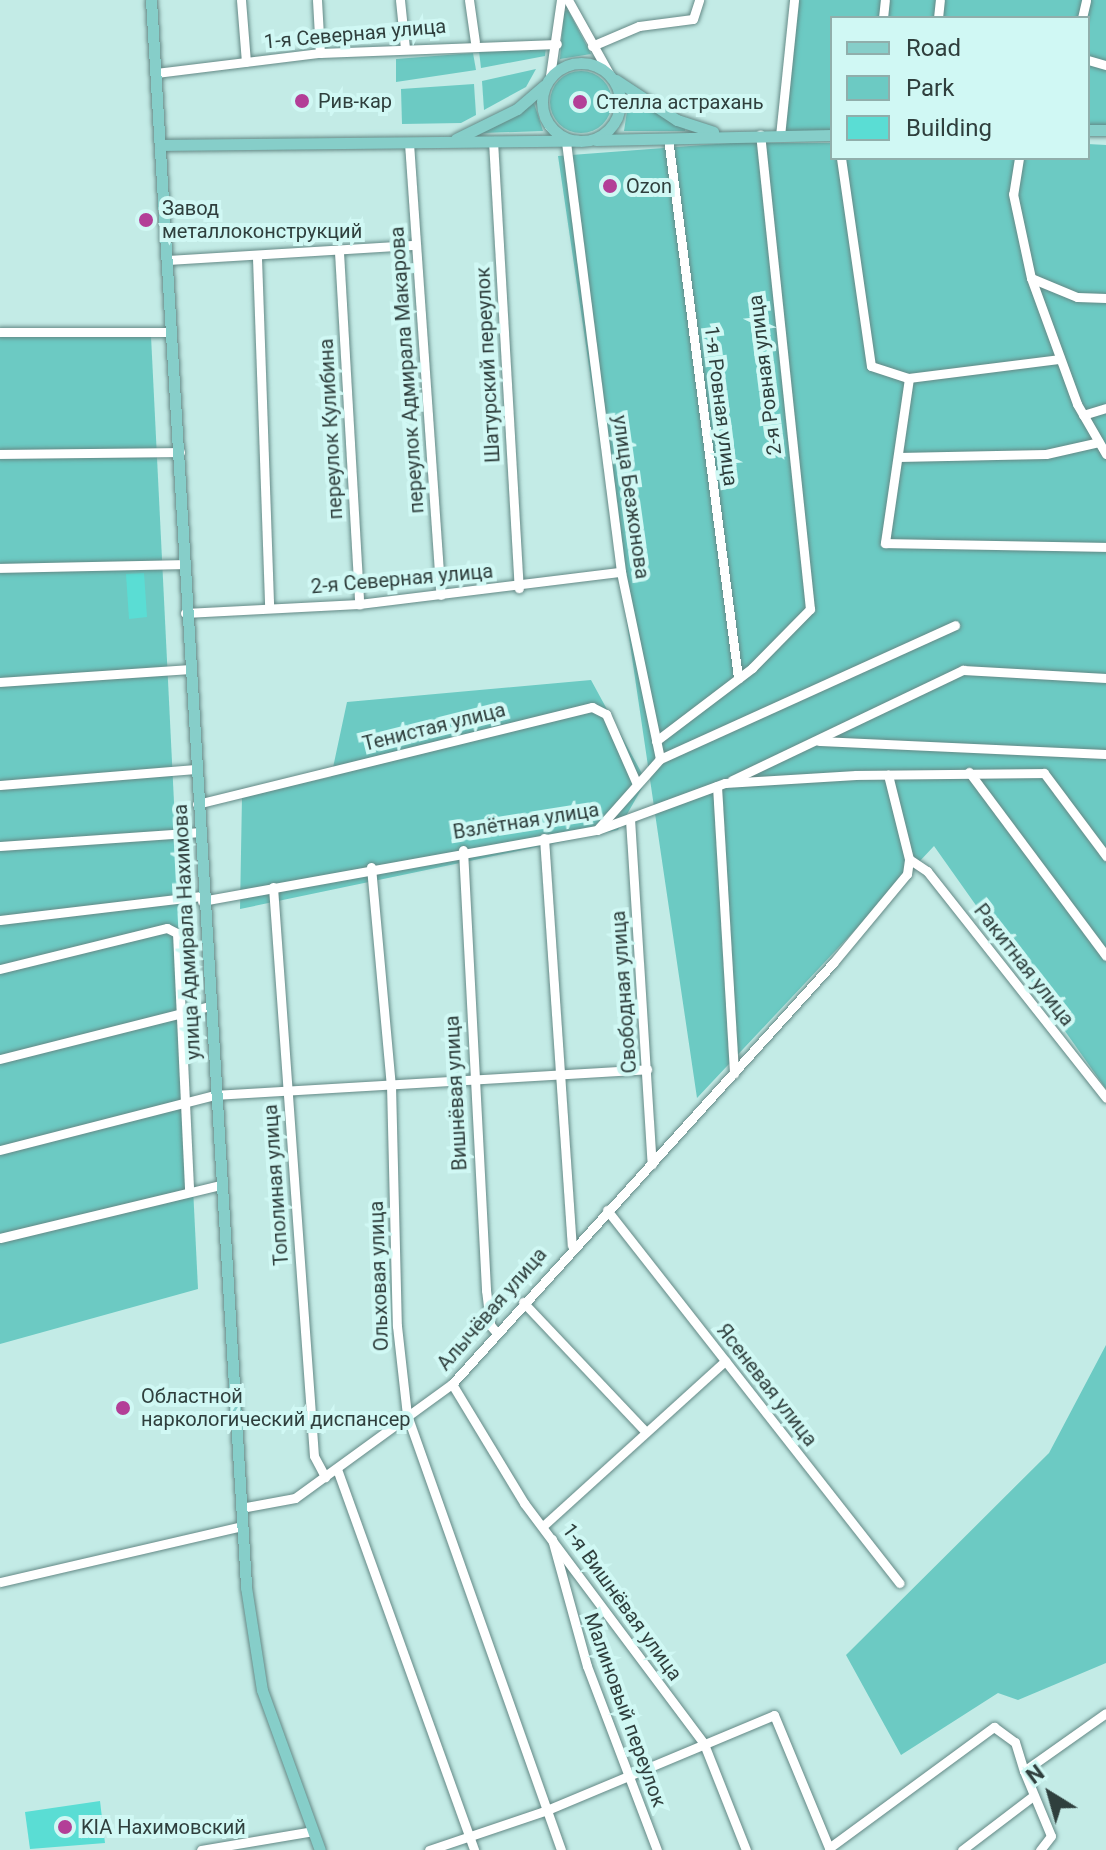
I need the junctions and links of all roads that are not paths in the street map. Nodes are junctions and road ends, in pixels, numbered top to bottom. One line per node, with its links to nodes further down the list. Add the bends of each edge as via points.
1 (151, 0): 16 (main road, улица Адмирала Нахимова)
2 (241, 0): 15 (street)
3 (317, 0): 14 (street)
4 (400, 0): 13 (street)
5 (469, 0): 10 (street)
6 (561, 0): 11 (street)
7 (568, 0): 12 (street)
8 (699, 0): 12 (street, via 693,19 639,26)
9 (794, 0): 22 (street)
10 (475, 42): 11 (street, 1-я Северная улица); 13 (street, 1-я Северная улица)
11 (557, 44): 18 (street)
12 (592, 46): 17 (street)
13 (405, 48): 14 (street, 1-я Северная улица)
14 (320, 53): 15 (street, 1-я Северная улица)
15 (246, 62): 16 (street, 1-я Северная улица)
16 (156, 73): 29 (main road, улица Адмирала Нахимова)
17 (612, 77): 18 (main road, via 587,62 571,63); 21 (main road, via 677,120); 24 (main road, via 621,107 616,122)
18 (549, 79): 26 (main road, via 543,111 549,126); 27 (main road, via 501,119)
19 (760, 135): 21 (main road); 22 (main road); 60 (street, 2-я Ровная улица, via 810,609)
20 (830, 135): 22 (main road)
21 (733, 136): 23 (main road)
22 (780, 136)
23 (668, 138): 24 (main road); 60 (street, 1-я Ровная улица)
24 (591, 140): 26 (main road)
25 (493, 141): 26 (main road); 27 (main road); 53 (street, Шатурский переулок)
26 (571, 141): 52 (street, улица Безжонова)
27 (444, 142): 28 (main road)
28 (409, 143): 29 (main road); 32 (street, переулок Адмирала Макарова)
29 (161, 145): 35 (main road, улица Адмирала Нахимова)
30 (841, 160): 41 (street, via 869,364)
31 (1019, 160): 36 (street, via 1013,194)
32 (416, 245): 33 (street); 54 (street, переулок Адмирала Макарова)
33 (339, 252): 34 (street); 55 (street, переулок Кулибина)
34 (257, 258): 35 (street); 56 (street)
35 (168, 260): 39 (main road, улица Адмирала Нахимова)
36 (1031, 278): 37 (street, via 1077,297); 40 (street)
37 (1106, 298)
38 (0, 332): 39 (street)
39 (172, 332): 45 (main road, улица Адмирала Нахимова)
40 (1060, 359): 41 (street); 43 (street)
41 (909, 378): 48 (street)
42 (1106, 408): 43 (street)
43 (1083, 415): 44 (street)
44 (1099, 442): 47 (street); 48 (street, via 1046,454)
45 (180, 452): 46 (street); 50 (main road, улица Адмирала Нахимова)
46 (0, 454)
47 (1106, 454)
48 (898, 457): 49 (street, via 885,543)
49 (1106, 547)
50 (184, 564): 51 (street); 57 (main road, улица Адмирала Нахимова)
51 (0, 568)
52 (621, 572): 53 (street, 2-я Северная улица); 64 (street, улица Безжонова)
53 (519, 588): 54 (street, 2-я Северная улица)
54 (441, 595): 55 (street, 2-я Северная улица)
55 (359, 604): 56 (street, 2-я Северная улица)
56 (269, 607): 57 (street, 2-я Северная улица)
57 (185, 613): 59 (main road, улица Адмирала Нахимова)
58 (955, 625): 66 (street)
59 (190, 669): 62 (street); 67 (main road, улица Адмирала Нахимова)
60 (738, 678): 64 (street)
61 (1106, 678): 63 (street, via 963,670)
62 (0, 682)
63 (815, 740): 65 (street); 72 (street)
64 (656, 741): 66 (street, улица Безжонова)
65 (1106, 754)
66 (660, 759): 70 (street)
67 (195, 769): 71 (street); 73 (main road, улица Адмирала Нахимова)
68 (969, 772): 69 (street, Взлётная улица); 80 (street, Взлётная улица, via 1044,773); 86 (street)
69 (888, 775): 72 (street, Взлётная улица); 81 (street)
70 (636, 782): 73 (street, Тенистая улица, via 606,714 592,707); 75 (street)
71 (0, 785)
72 (721, 785): 74 (street, Взлётная улица); 92 (street)
73 (197, 804): 76 (main road, улица Адмирала Нахимова)
74 (630, 819): 75 (street, Взлётная улица); 91 (street, Свободная улица)
75 (597, 830): 77 (street, Взлётная улица)
76 (198, 832): 78 (street); 84 (main road, улица Адмирала Нахимова)
77 (544, 838): 79 (street, Взлётная улица); 93 (street)
78 (0, 846)
79 (463, 850): 82 (street, Взлётная улица); 94 (street, Вишнёвая улица)
80 (1106, 856)
81 (909, 859): 92 (street, Алычёвая улица, via 904,878); 98 (street, Ракитная улица, via 927,871)
82 (371, 867): 83 (street, Взлётная улица); 95 (street, Ольховая улица)
83 (273, 887): 84 (street, Взлётная улица); 96 (street, Тополиная улица)
84 (202, 899): 85 (street, Взлётная улица); 88 (main road, улица Адмирала Нахимова)
85 (0, 920)
86 (1106, 956)
87 (0, 969): 89 (street, via 167,928 179,939)
88 (209, 1006): 89 (street); 97 (main road, улица Адмирала Нахимова)
89 (182, 1013): 90 (street); 99 (street)
90 (0, 1059)
91 (647, 1069): 93 (street); 101 (street, Свободная улица)
92 (734, 1073): 101 (street, Алычёвая улица)
93 (563, 1074): 94 (street); 106 (street)
94 (473, 1081): 95 (street); 108 (street, Вишнёвая улица, via 486,1290 490,1325)
95 (391, 1085): 96 (street); 111 (street, Ольховая улица, via 397,1326)
96 (288, 1090): 97 (street); 114 (street, Тополиная улица, via 314,1456)
97 (214, 1095): 99 (street); 102 (main road, улица Адмирала Нахимова)
98 (1106, 1098)
99 (183, 1102): 100 (street); 103 (street)
100 (0, 1150)
101 (652, 1164): 104 (street, Алычёвая улица)
102 (220, 1185): 103 (street); 115 (main road, улица Адмирала Нахимова)
103 (189, 1192): 105 (street)
104 (607, 1210): 106 (street, Алычёвая улица); 109 (street, Ясеневая улица)
105 (0, 1238)
106 (572, 1245): 107 (street, Алычёвая улица)
107 (523, 1302): 108 (street, Алычёвая улица); 112 (street)
108 (496, 1332): 110 (street, Алычёвая улица)
109 (725, 1361): 112 (street); 120 (street, Ясеневая улица)
110 (452, 1384): 111 (street, Алычёвая улица); 117 (street, 1-я Вишнёвая улица, via 485,1445)
111 (407, 1415): 113 (street, Алычёвая улица); 126 (street, Ольховая улица)
112 (645, 1431): 117 (street)
113 (337, 1469): 114 (street, Алычёвая улица); 128 (street)
114 (325, 1477): 115 (street, Алычёвая улица, via 295,1498)
115 (241, 1508): 116 (main road, улица Адмирала Нахимова)
116 (242, 1526): 119 (street); 127 (main road, улица Адмирала Нахимова, via 262,1690)
117 (543, 1526): 118 (street, 1-я Вишнёвая улица)
118 (551, 1535): 122 (street, 1-я Вишнёвая улица); 124 (street, Малиновый переулок, via 587,1666)
119 (0, 1582)
120 (899, 1583)
121 (1106, 1713): 123 (street)
122 (704, 1744): 124 (street); 129 (street, via 777,1716); 136 (street, 1-я Вишнёвая улица)
123 (1024, 1771): 125 (street); 129 (street, via 1015,1742 994,1727)
124 (631, 1777): 126 (street); 135 (street, Малиновый переулок)
125 (1033, 1796): 137 (street); 138 (street, via 1051,1839)
126 (547, 1810): 128 (street); 134 (street, Ольховая улица)
127 (313, 1831): 130 (street); 131 (main road, улица Адмирала Нахимова)
128 (469, 1836): 132 (street); 133 (street)
129 (830, 1849)
130 (201, 1850)
131 (320, 1850)
132 (429, 1850)
133 (474, 1850)
134 (561, 1850)
135 (657, 1850)
136 (746, 1850)
137 (962, 1850)
138 (1040, 1850)

